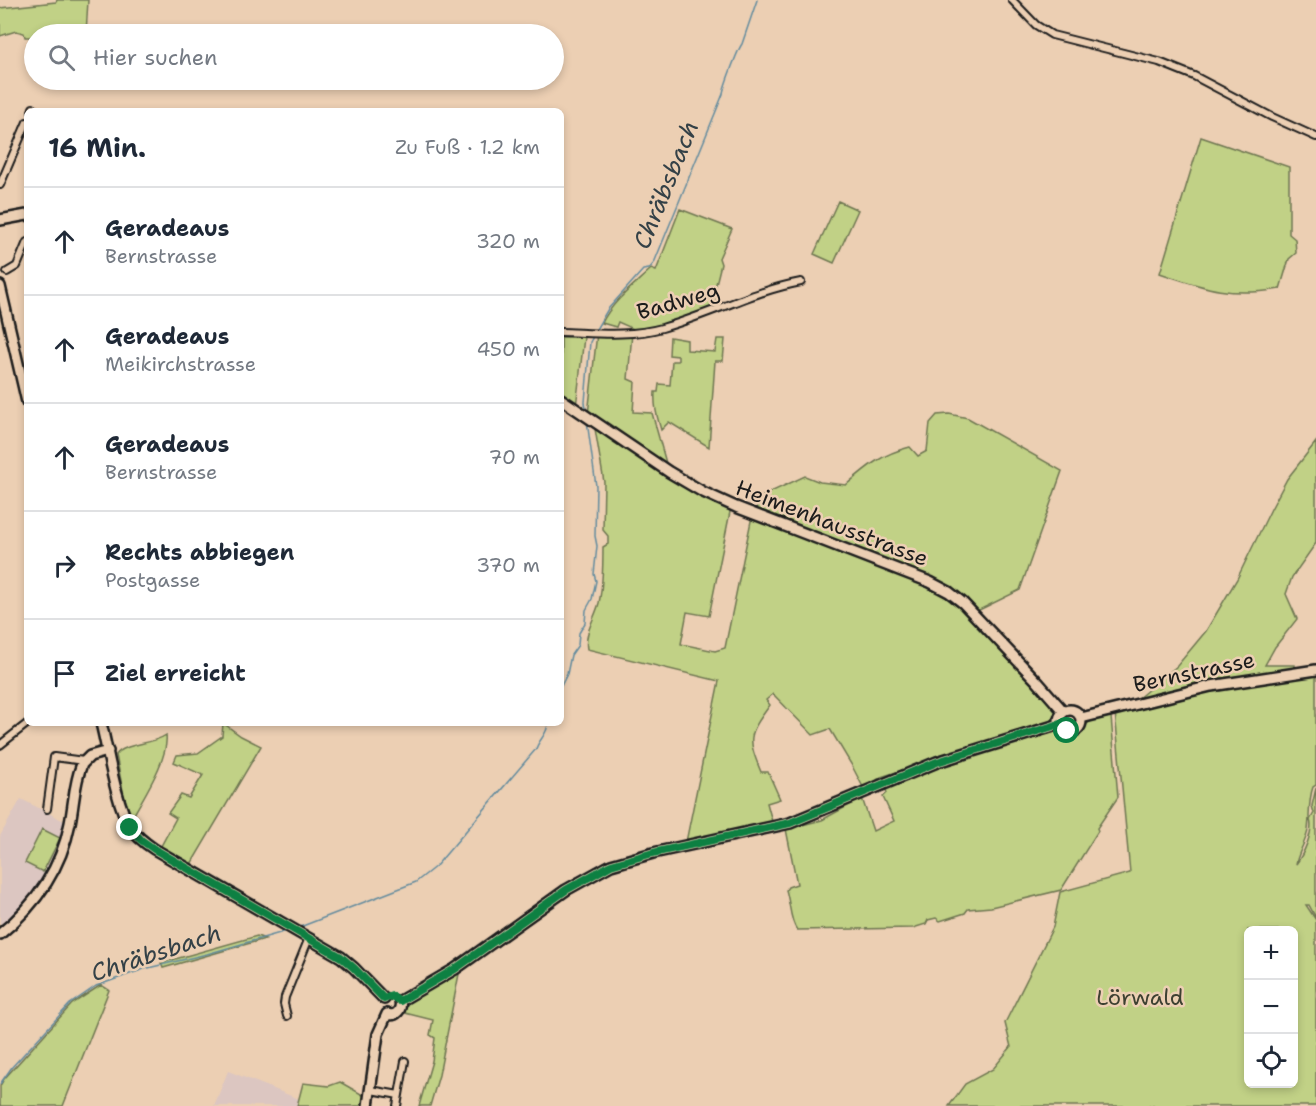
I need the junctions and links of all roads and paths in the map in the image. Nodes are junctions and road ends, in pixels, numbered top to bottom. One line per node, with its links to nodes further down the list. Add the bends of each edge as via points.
1 (1012, 0): 3 (street, via 1036,26 1052,35 1159,62)
2 (24, 129): 4 (street)
3 (1316, 137)
4 (0, 185)
5 (0, 213): 6 (main road)
6 (22, 215): 7 (main road)
7 (0, 220)
8 (24, 254): 9 (street, via 17,267)
9 (7, 272)
10 (801, 282): 12 (street, Badweg, via 765,290 661,328 632,333)
11 (0, 286): 13 (main road)
12 (564, 332)
13 (24, 389)
14 (564, 401): 16 (main road, Heimenhausstrasse, via 669,472 717,499 949,592)
15 (1316, 670): 17 (main road, Bernstrasse, via 1211,686)
16 (1064, 712): 17 (main road, via 1074,710); 18 (main road)
17 (1081, 718): 18 (main road, via 1081,724 1073,731)
18 (1060, 724): 28 (main road, via 937,762 810,816 605,868 566,890 455,969)
19 (24, 726): 21 (street)
20 (102, 726): 22 (main road)
21 (0, 745)
22 (108, 751): 23 (main road); 26 (main road, via 126,819 141,840)
23 (84, 761): 24 (street, via 54,757); 25 (main road, via 56,867 36,900)
24 (47, 809)
25 (0, 934)
26 (309, 938): 27 (main road, via 341,957); 30 (street, via 285,997)
27 (384, 999): 28 (main road, via 392,996); 29 (main road, via 382,1008)
28 (400, 1001): 29 (main road, via 399,1011)
29 (387, 1014): 32 (main road, via 378,1034)
30 (287, 1016)
31 (405, 1061): 33 (street)
32 (371, 1090): 33 (street); 34 (main road)
33 (399, 1095): 35 (street)
34 (368, 1106)
35 (397, 1106)

